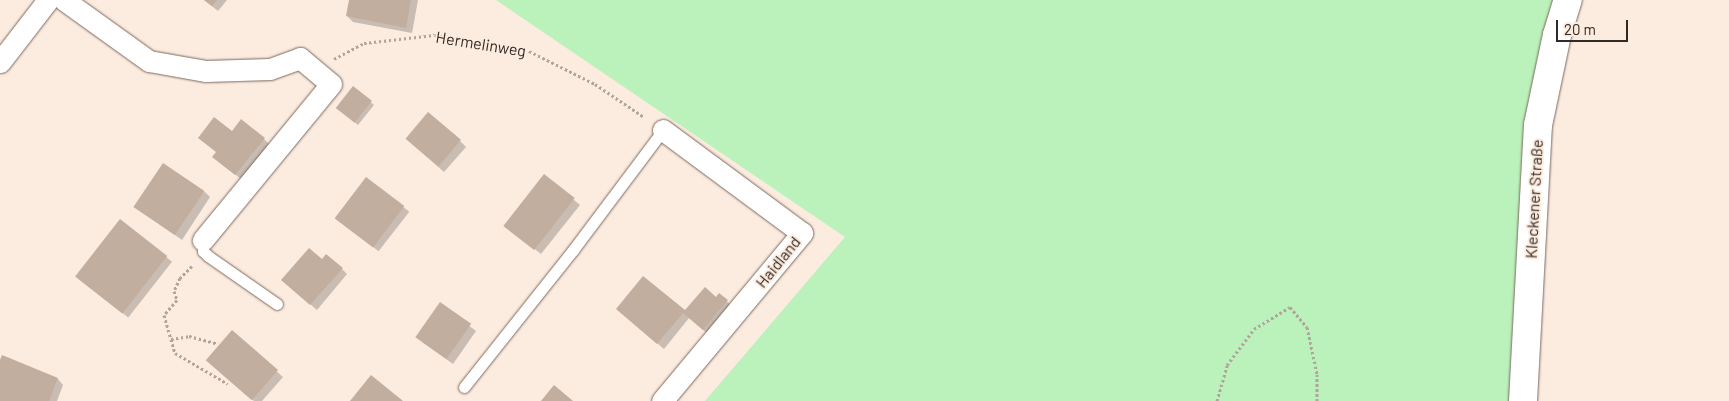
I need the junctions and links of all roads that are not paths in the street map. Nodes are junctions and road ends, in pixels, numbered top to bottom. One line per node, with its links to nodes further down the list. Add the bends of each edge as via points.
1 (48, 0): 4 (street)
2 (64, 0): 6 (street, via 149,61 206,70 270,69 300,58 330,84)
3 (1568, 0): 10 (street, Kleckener Straße, via 1557,35 1538,125)
4 (0, 62)
5 (663, 130): 8 (lane); 9 (street, Haidland, via 802,233)
6 (204, 247): 7 (lane)
7 (277, 304)
8 (464, 387)
9 (662, 401)
10 (1523, 401)

